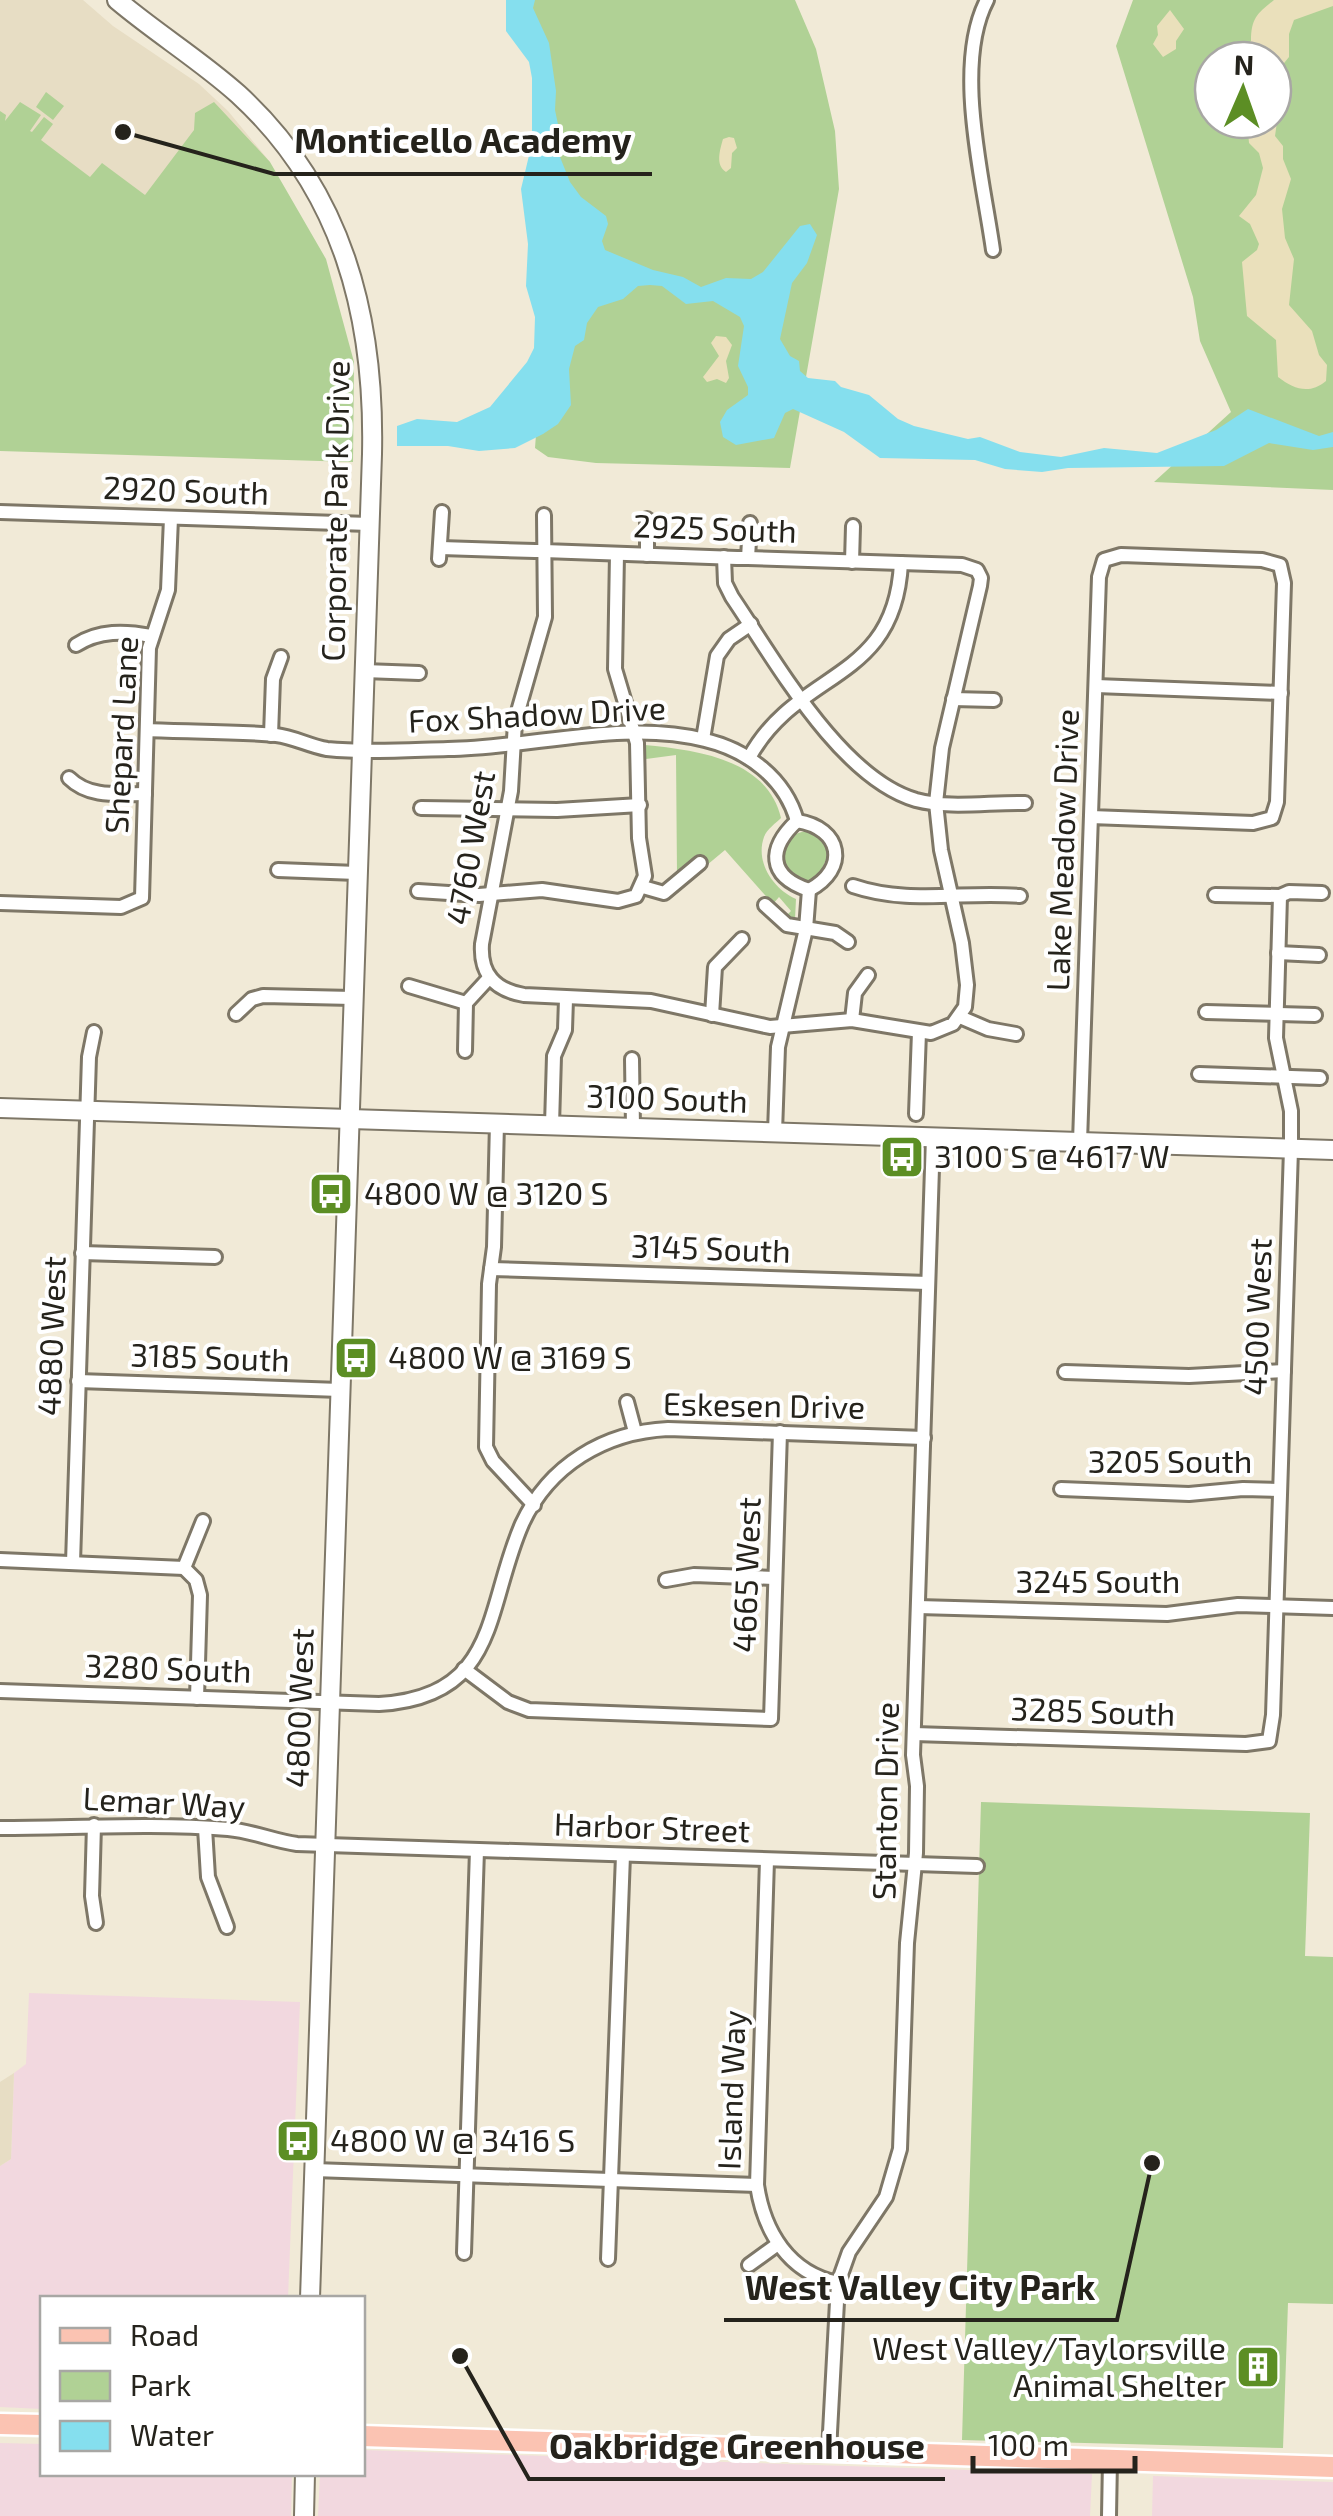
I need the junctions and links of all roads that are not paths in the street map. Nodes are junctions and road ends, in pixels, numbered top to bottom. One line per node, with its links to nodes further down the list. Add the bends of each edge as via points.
1 (118, 0): 10 (main road, Corporate Park Drive, via 261,118 333,226 358,293 370,362)
2 (987, 0): 3 (street, via 970,72)
3 (993, 250)
4 (0, 512): 7 (street, 2920 South)
5 (442, 512): 12 (street, 2925 South, via 440,554)
6 (544, 516): 12 (street, 4760 West)
7 (171, 518): 10 (street, 2920 South); 20 (street, Shepard Lane, via 168,590)
8 (648, 519): 14 (street)
9 (750, 522): 16 (street)
10 (369, 524): 23 (main road, Corporate Park Drive)
11 (853, 526): 17 (street)
12 (544, 551): 13 (street, 2925 South); 34 (street, 4760 West, via 544,621 516,716)
13 (618, 554): 14 (street, 2925 South); 31 (street, via 614,669)
14 (646, 554): 15 (street, 2925 South)
15 (724, 557): 16 (street, 2925 South); 19 (street, via 727,588)
16 (748, 558): 17 (street, 2925 South)
17 (852, 562): 18 (street, 2925 South)
18 (901, 563): 27 (street, via 898,600 880,638); 28 (street, 2925 South, via 968,566 982,578)
19 (751, 624): 27 (street); 33 (street, via 717,656)
20 (151, 636): 21 (street, via 105,633); 30 (street, Shepard Lane)
21 (76, 644)
22 (281, 658): 32 (street, via 273,679)
23 (364, 671): 24 (street); 35 (main road, Corporate Park Drive)
24 (419, 672)
25 (1096, 686): 26 (street); 26 (street, Lake Meadow Drive, via 1100,577 1104,560 1122,555 1280,565); 44 (street, Lake Meadow Drive)
26 (1281, 692): 44 (street, via 1272,818 1253,823)
27 (803, 698): 36 (street, via 772,723); 39 (street, via 866,772 896,792)
28 (954, 699): 29 (street); 39 (street)
29 (994, 700)
30 (147, 730): 32 (street, Fox Shadow Drive); 38 (street, Shepard Lane)
31 (634, 732): 33 (street, Fox Shadow Drive); 34 (street, Fox Shadow Drive); 41 (street)
32 (271, 735): 35 (street, Fox Shadow Drive)
33 (703, 739): 36 (street, Fox Shadow Drive)
34 (514, 746): 35 (street, Fox Shadow Drive); 43 (street, 4760 West)
35 (362, 749): 48 (main road, Corporate Park Drive)
36 (749, 758): 45 (street, Fox Shadow Drive, via 778,784)
37 (69, 778): 38 (street, via 94,793)
38 (145, 794): 59 (street, Shepard Lane, via 142,898 121,906)
39 (936, 803): 40 (street); 56 (street)
40 (1024, 803)
41 (640, 804): 43 (street); 50 (street)
42 (421, 808): 43 (street)
43 (508, 810): 54 (street, 4760 West)
44 (1091, 817): 97 (street, Lake Meadow Drive)
45 (797, 821): 51 (street, via 779,838 776,856 786,878); 51 (street, Fox Shadow Drive, via 820,828 835,848 828,874)
46 (700, 863): 50 (street, via 664,894)
47 (278, 870): 48 (street)
48 (357, 873): 69 (main road, Corporate Park Drive)
49 (853, 886): 56 (street, via 901,898)
50 (643, 887): 54 (street, via 618,900 542,890)
51 (809, 890): 61 (street, Fox Shadow Drive)
52 (418, 891): 54 (street)
53 (1322, 893): 58 (street)
54 (490, 894): 67 (street, 4760 West, via 482,958)
55 (1215, 895): 58 (street)
56 (951, 896): 57 (street); 77 (street, via 967,985)
57 (1020, 896)
58 (1280, 896): 64 (street, 4500 West)
59 (0, 903)
60 (766, 906): 61 (street, via 783,923)
61 (806, 929): 63 (street); 79 (street, Fox Shadow Drive)
62 (742, 939): 75 (street, via 715,967)
63 (848, 942)
64 (1278, 953): 65 (street); 74 (street, 4500 West)
65 (1319, 955)
66 (868, 975): 78 (street, via 854,993)
67 (490, 978): 70 (street, via 513,994); 71 (street)
68 (409, 986): 71 (street)
69 (353, 998): 73 (street, via 262,996); 91 (main road, Corporate Park Drive)
70 (566, 999): 75 (street, via 651,1001); 93 (street, via 554,1056)
71 (466, 1003): 83 (street)
72 (1206, 1012): 74 (street)
73 (236, 1014)
74 (1275, 1014): 76 (street); 86 (street, 4500 West)
75 (712, 1015): 79 (street)
76 (1315, 1015)
77 (960, 1017): 81 (street, via 942,1031); 82 (street)
78 (852, 1020): 79 (street); 81 (street)
79 (782, 1026): 95 (street, Fox Shadow Drive)
80 (94, 1032): 89 (street, 4880 West)
81 (919, 1032): 90 (street)
82 (1016, 1034)
83 (465, 1051)
84 (632, 1059): 94 (street)
85 (1199, 1074): 86 (street)
86 (1284, 1076): 87 (street); 98 (street, 4500 West)
87 (1320, 1078)
88 (0, 1108): 89 (main road, 3100 South)
89 (87, 1110): 91 (main road, 3100 South); 100 (street, 4880 West)
90 (916, 1114)
91 (349, 1119): 92 (main road, 3100 South); 107 (main road, 4800 West)
92 (498, 1124): 93 (main road, 3100 South); 102 (street)
93 (552, 1125): 94 (main road, 3100 South)
94 (633, 1128): 95 (main road, 3100 South)
95 (775, 1132): 96 (main road, 3100 South)
96 (933, 1138): 97 (main road, 3100 South); 103 (street, Stanton Drive)
97 (1080, 1142): 98 (main road, 3100 South)
98 (1291, 1149): 99 (main road, 3100 South); 105 (street, 4500 West)
99 (1333, 1150)
100 (82, 1253): 101 (street); 106 (street, 4880 West)
101 (216, 1258)
102 (492, 1269): 103 (street, 3145 South); 114 (street, via 486,1447)
103 (928, 1284): 111 (street, Stanton Drive)
104 (1065, 1372): 105 (street)
105 (1284, 1372): 113 (street, 4500 West)
106 (78, 1381): 107 (street, 3185 South); 117 (street, 4880 West)
107 (340, 1390): 127 (main road, 4800 West)
108 (628, 1402): 109 (street)
109 (635, 1432): 110 (street, Eskesen Drive); 114 (street, Eskesen Drive, via 581,1455)
110 (780, 1432): 111 (street, Eskesen Drive); 119 (street, 4665 West)
111 (924, 1438): 122 (street, Stanton Drive)
112 (1061, 1490): 113 (street, 3205 South)
113 (1280, 1490): 121 (street, 4500 West)
114 (534, 1505): 124 (street, Eskesen Drive, via 487,1636)
115 (202, 1521): 118 (street)
116 (0, 1560): 117 (street)
117 (72, 1563): 118 (street)
118 (184, 1568): 126 (street, via 200,1595)
119 (774, 1578): 120 (street); 124 (street, 4665 West, via 770,1719 529,1710)
120 (666, 1580)
121 (1277, 1606): 122 (street, 3245 South, via 1168,1614); 123 (street, 3245 South); 129 (street, 4500 West)
122 (918, 1607): 128 (street, Stanton Drive)
123 (1333, 1608)
124 (464, 1670): 127 (street, Eskesen Drive, via 418,1698)
125 (2, 1691): 126 (street, 3280 South)
126 (197, 1698): 127 (street, 3280 South)
127 (330, 1702): 133 (main road, 4800 West)
128 (914, 1734): 129 (street, 3285 South); 137 (street, Stanton Drive)
129 (1269, 1741)
130 (94, 1825): 131 (street, Lemar Way); 132 (street, Lemar Way); 139 (street)
131 (0, 1828)
132 (205, 1828): 133 (street, Lemar Way); 140 (street, via 208,1876)
133 (325, 1845): 134 (street, Harbor Street); 141 (main road, 4800 West)
134 (477, 1850): 135 (street, Harbor Street); 142 (street)
135 (623, 1855): 136 (street, Harbor Street); 143 (street)
136 (767, 1860): 137 (street, Harbor Street); 144 (street, Island Way)
137 (915, 1864): 138 (street, Harbor Street); 149 (street, Stanton Drive, via 898,2161)
138 (978, 1866)
139 (96, 1923)
140 (227, 1927)
141 (314, 2170): 142 (street); 150 (main road, 4800 West)
142 (466, 2176): 143 (street); 146 (street)
143 (612, 2180): 144 (street); 147 (street)
144 (756, 2186): 145 (street, Island Way)
145 (778, 2244): 148 (street); 149 (street, Island Way, via 818,2278)
146 (464, 2254)
147 (608, 2259)
148 (749, 2265)
149 (838, 2283): 154 (street, Stanton Drive)
150 (310, 2296)
151 (0, 2424): 152 (main road)
152 (40, 2425)
153 (365, 2436): 154 (main road)
154 (830, 2451): 155 (main road)
155 (1110, 2460): 156 (main road); 159 (street)
156 (1333, 2467)
157 (305, 2476): 158 (main road)
158 (304, 2516)
159 (1109, 2516)

